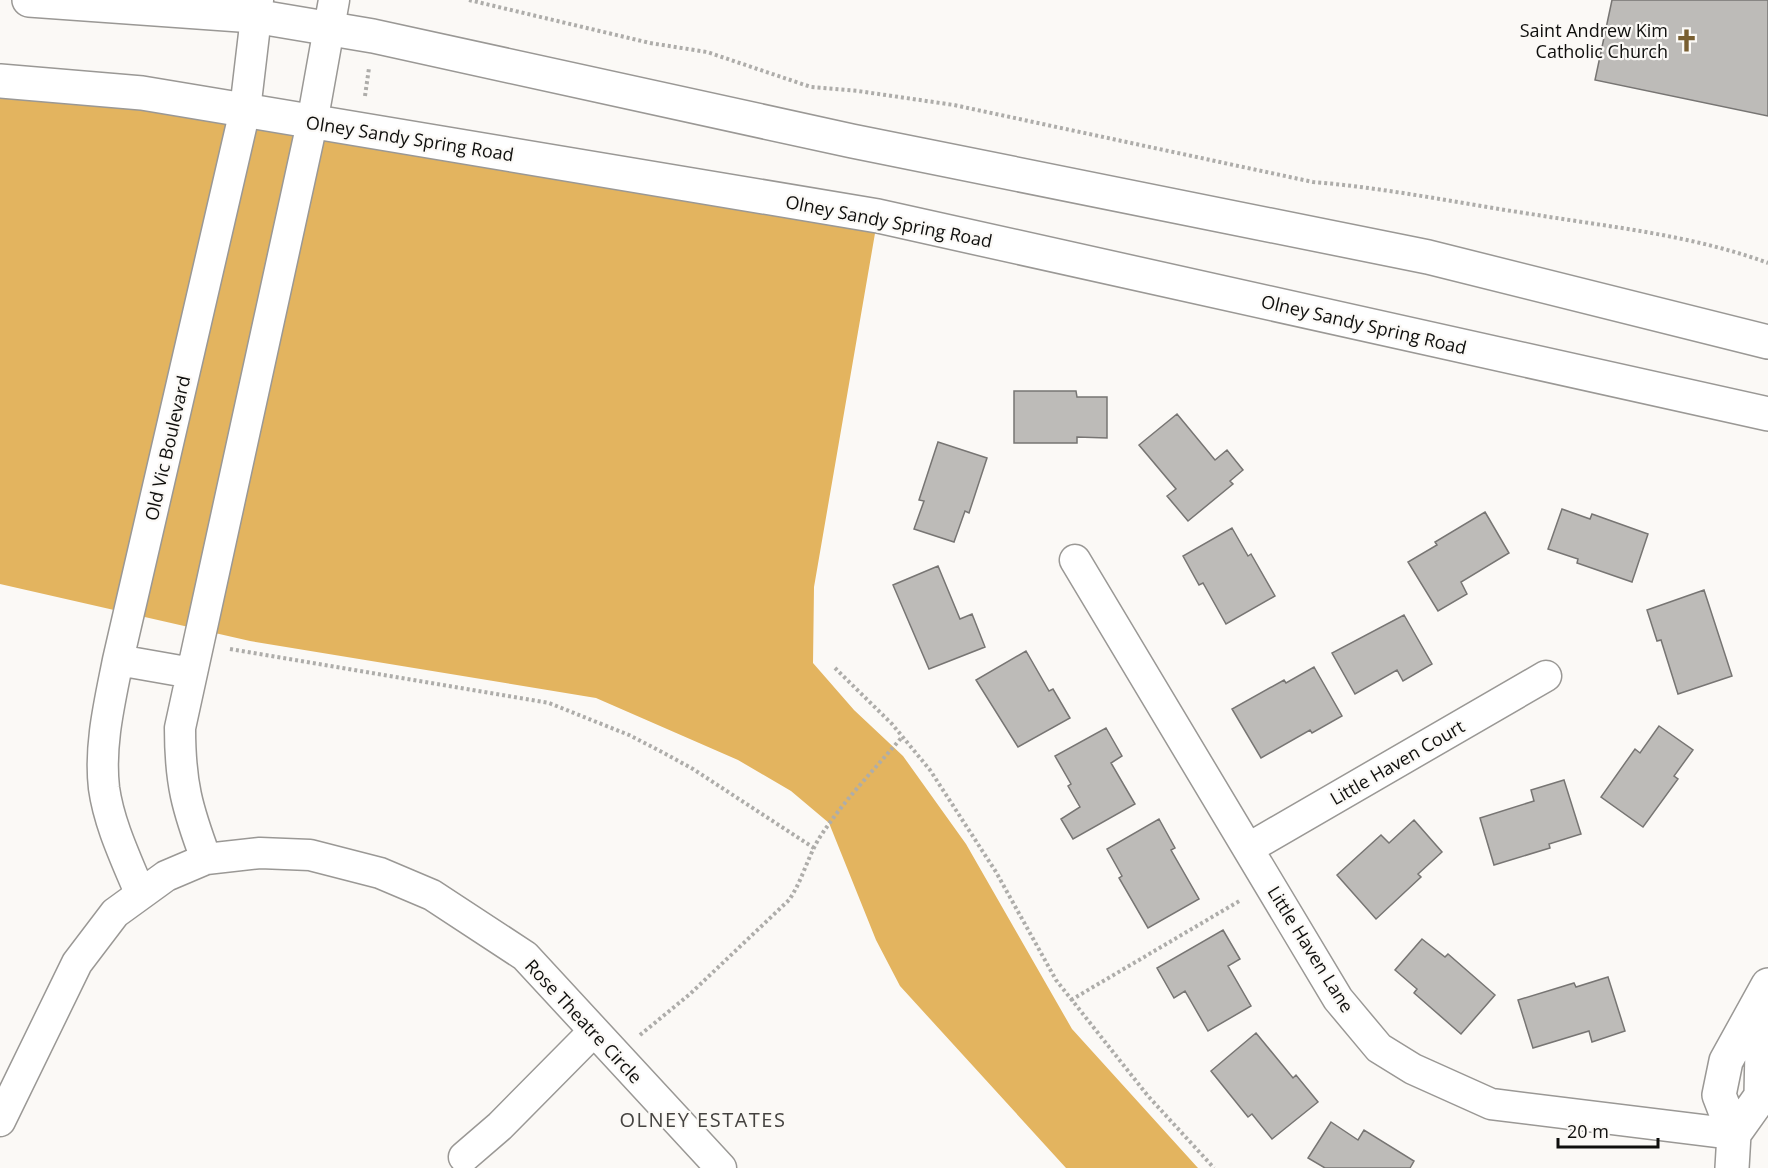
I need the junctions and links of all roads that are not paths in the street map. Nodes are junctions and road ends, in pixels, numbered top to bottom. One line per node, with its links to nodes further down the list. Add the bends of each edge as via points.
1 (29, 0): 2 (main road)
2 (256, 8): 3 (main road); 5 (street, Old Vic Boulevard)
3 (332, 14): 6 (street); 7 (main road, via 373,36 852,141 1428,257)
4 (0, 81): 5 (main road, Olney Sandy Spring Road, via 142,93)
5 (245, 110): 6 (main road, Olney Sandy Spring Road); 10 (street, Old Vic Boulevard)
6 (312, 123): 8 (main road, Olney Sandy Spring Road, via 878,216); 11 (street)
7 (1768, 342)
8 (1768, 414)
9 (1075, 560): 13 (street, Little Haven Lane)
10 (118, 660): 11 (street); 15 (street, Old Vic Boulevard, via 104,736 104,787 114,826)
11 (192, 673): 14 (street, via 180,729 180,770 187,809)
12 (1546, 676): 13 (street, Little Haven Court)
13 (1249, 848): 19 (street, Little Haven Lane, via 1338,999 1379,1048 1413,1069 1491,1104)
14 (206, 858): 15 (street, Rose Theatre Circle); 17 (street, Rose Theatre Circle, via 260,853 310,855 380,873 432,895 525,956)
15 (140, 892): 18 (street, Rose Theatre Circle, via 115,913 77,963)
16 (1766, 991): 19 (main road, via 1726,1061 1721,1083 1719,1095)
17 (594, 1031): 20 (street); 21 (street, Rose Theatre Circle)
18 (0, 1121)
19 (1734, 1134): 22 (main road)
20 (464, 1157)
21 (721, 1168)
22 (1732, 1168)

